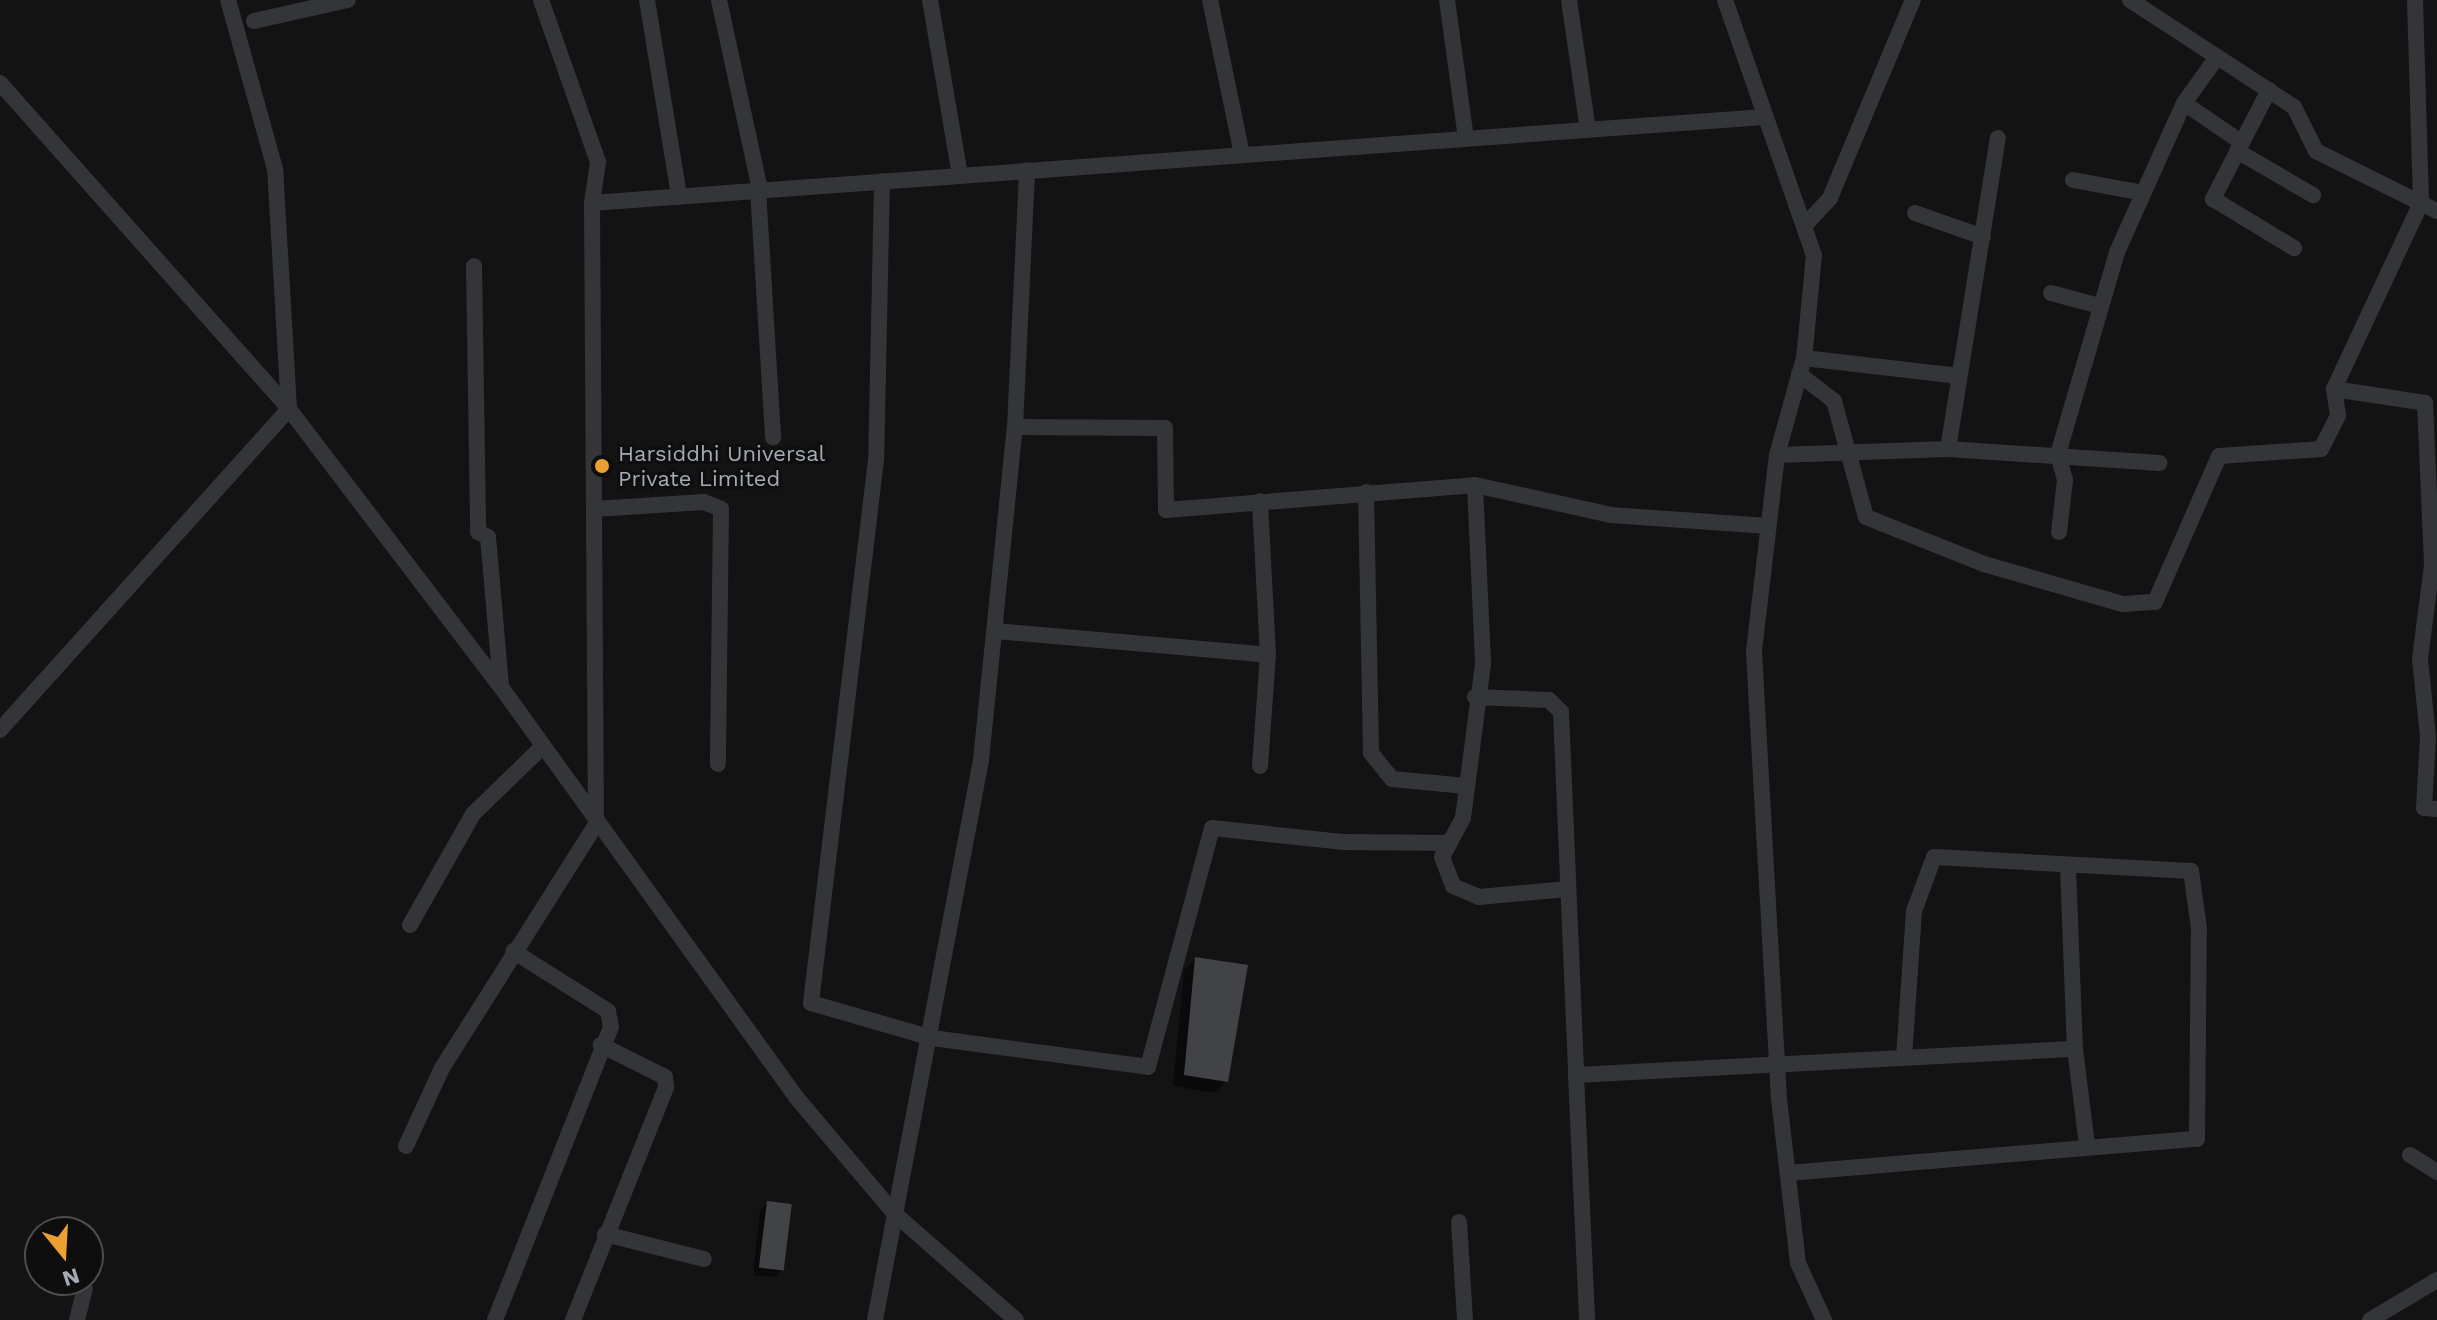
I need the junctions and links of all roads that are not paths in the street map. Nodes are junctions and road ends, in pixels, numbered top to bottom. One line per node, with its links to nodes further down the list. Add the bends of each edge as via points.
1 (228, 0): 46 (street, via 275,169)
2 (348, 0): 14 (street)
3 (541, 0): 33 (street, via 598,162)
4 (647, 0): 32 (street)
5 (719, 0): 29 (street)
6 (930, 0): 26 (street)
7 (1210, 0): 24 (street)
8 (1447, 0): 21 (street)
9 (1569, 0): 20 (street)
10 (1725, 0): 19 (street)
11 (1913, 0): 37 (street, via 1830,198)
12 (2130, 0): 15 (street)
13 (2415, 0): 34 (street)
14 (254, 21)
15 (2217, 57): 17 (street); 18 (street)
16 (0, 83): 46 (street)
17 (2269, 90): 23 (street); 34 (street, via 2294,107 2316,151)
18 (2184, 103): 23 (street); 30 (street)
19 (1764, 117): 20 (street); 37 (street)
20 (1588, 130): 21 (street)
21 (1466, 138): 24 (street)
22 (1998, 138): 38 (street)
23 (2239, 146): 31 (street); 39 (street, via 2213,199)
24 (1242, 155): 25 (street)
25 (1027, 170): 26 (street); 47 (street)
26 (960, 175): 28 (street)
27 (2073, 180): 30 (street)
28 (882, 181): 29 (street); 76 (street, via 876,460 811,1003)
29 (759, 190): 32 (street); 48 (street)
30 (2143, 193): 42 (street)
31 (2313, 195)
32 (679, 196): 33 (street)
33 (592, 203): 57 (street)
34 (2421, 203): 35 (street); 45 (street)
35 (2437, 211)
36 (1915, 213): 38 (street)
37 (1806, 224): 43 (street, via 1814,255)
38 (1983, 237): 44 (street)
39 (2294, 248)
40 (474, 266): 62 (street, via 478,532 488,537)
41 (2051, 293): 42 (street)
42 (2100, 306): 51 (street)
43 (1802, 366): 44 (street); 50 (street, via 1834,401); 52 (street)
44 (1959, 376): 49 (street)
45 (2334, 389): 50 (street, via 2338,415 2321,449 2219,456 2155,602 2123,604 1984,564 1866,517); 69 (street, via 2425,403 2432,565 2420,659 2428,737 2424,808)
46 (289, 409): 62 (street); 64 (street)
47 (1015, 427): 56 (street, via 1165,428 1166,510); 60 (street)
48 (773, 438)
49 (1948, 449): 50 (street); 51 (street)
50 (1845, 453): 52 (street)
51 (2058, 454): 53 (street); 59 (street, via 2065,480)
52 (1777, 455): 58 (street)
53 (2160, 463)
54 (1475, 485): 55 (street); 58 (street, via 1611,515); 63 (street, via 1483,664)
55 (1366, 492): 56 (street); 68 (street, via 1371,753 1392,779)
56 (1260, 501): 61 (street)
57 (594, 509): 66 (street, via 704,502 721,509); 70 (street)
58 (1768, 526): 80 (street, via 1754,652)
59 (2059, 532)
60 (996, 631): 61 (street); 76 (street, via 981,760)
61 (1268, 655): 67 (street)
62 (501, 687): 65 (street)
63 (1475, 697): 68 (street); 73 (street, via 1549,700 1561,712)
64 (0, 730)
65 (540, 749): 70 (street); 74 (street, via 473,814)
66 (718, 764)
67 (1260, 766)
68 (1466, 786): 71 (street)
69 (2437, 809)
70 (596, 824): 75 (street); 87 (street, via 796,1097)
71 (1450, 843): 73 (street, via 1442,857 1453,886 1479,897); 76 (street, via 1344,842 1212,828 1148,1067)
72 (2068, 868): 78 (street); 79 (street, via 1934,857 1914,911); 83 (street, via 2191,871 2199,928 2197,1139)
73 (1568, 889): 81 (street)
74 (410, 925)
75 (513, 951): 77 (street, via 608,1011 611,1027); 82 (street, via 442,1068)
76 (929, 1038): 87 (street)
77 (601, 1045): 89 (street, via 665,1077 666,1087); 94 (street)
78 (2075, 1049): 79 (street); 83 (street)
79 (1904, 1056): 80 (street)
80 (1777, 1062): 81 (street); 86 (street)
81 (1576, 1075): 99 (street)
82 (406, 1146)
83 (2087, 1146): 86 (street)
84 (2410, 1155): 85 (street)
85 (2437, 1172)
86 (1788, 1173): 100 (street, via 1798,1263)
87 (895, 1214): 96 (street); 97 (street)
88 (1459, 1222): 98 (street)
89 (605, 1234): 90 (street); 95 (street)
90 (704, 1259)
91 (2437, 1280): 101 (street)
92 (83, 1296): 93 (street)
93 (77, 1320)
94 (495, 1320)
95 (573, 1320)
96 (875, 1320)
97 (1016, 1320)
98 (1465, 1320)
99 (1587, 1320)
100 (1824, 1320)
101 (2370, 1320)

